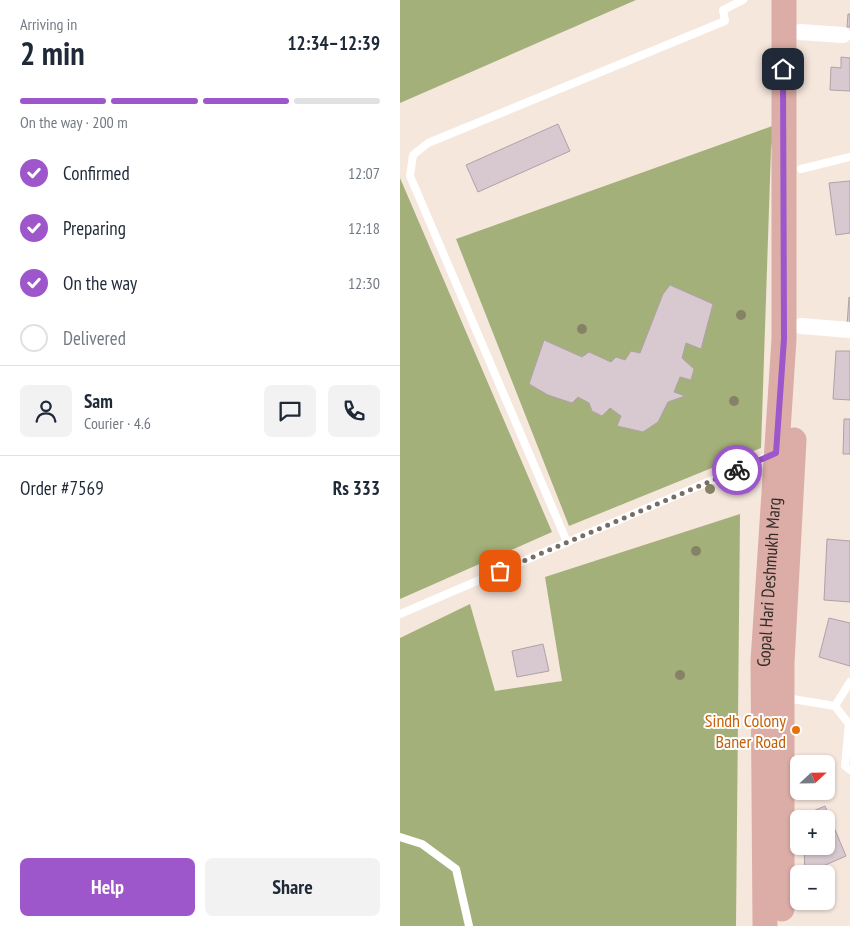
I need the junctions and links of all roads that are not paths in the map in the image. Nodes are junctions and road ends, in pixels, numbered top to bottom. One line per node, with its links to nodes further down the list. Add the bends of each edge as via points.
1 (743, 0): 11 (lane, via 723,10 725,21 428,143 413,154 410,176)
2 (784, 0): 10 (main road, Gopal Hari Deshmukh Marg, via 784,339)
3 (800, 0): 4 (main road, Gopal Hari Deshmukh Marg)
4 (800, 32): 5 (street); 7 (main road, Gopal Hari Deshmukh Marg)
5 (843, 35)
6 (850, 157): 7 (lane)
7 (801, 169): 8 (main road, Gopal Hari Deshmukh Marg)
8 (801, 326): 9 (street); 14 (main road, Gopal Hari Deshmukh Marg, via 782,663)
9 (850, 330)
10 (776, 453): 11 (lane); 14 (main road, Gopal Hari Deshmukh Marg, via 763,662)
11 (568, 542): 12 (lane)
12 (400, 614)
13 (850, 682): 15 (lane)
14 (773, 696): 15 (lane); 20 (main road, Gopal Hari Deshmukh Marg); 21 (main road, Gopal Hari Deshmukh Marg)
15 (835, 706): 16 (lane)
16 (850, 724): 17 (lane, via 845,766)
17 (850, 770)
18 (400, 837): 19 (lane, via 422,844 456,869)
19 (468, 926)
20 (765, 926)
21 (782, 926)

